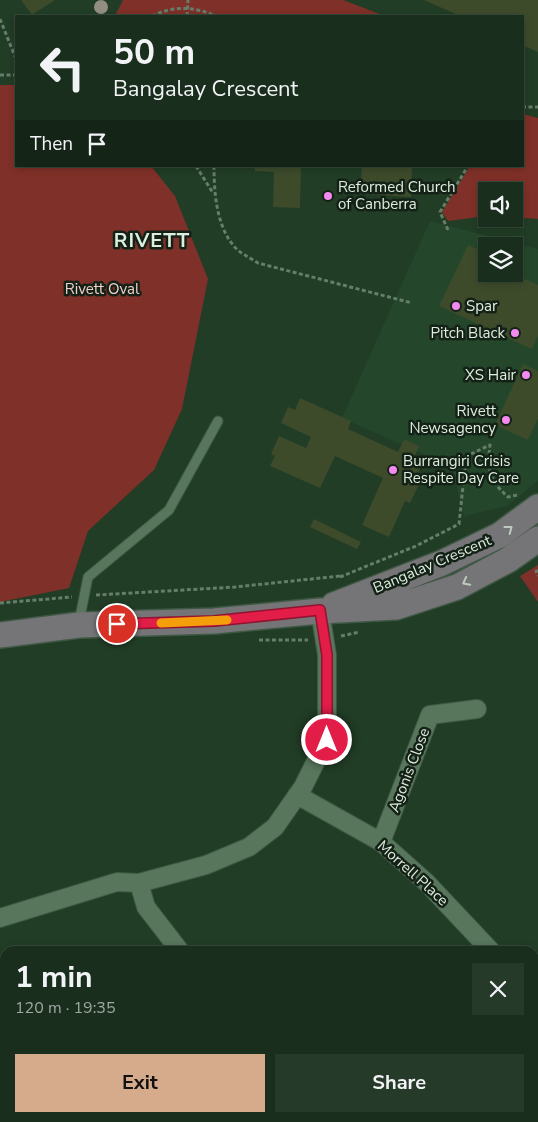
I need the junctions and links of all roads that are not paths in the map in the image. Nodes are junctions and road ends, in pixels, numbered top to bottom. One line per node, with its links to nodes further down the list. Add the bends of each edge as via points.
1 (218, 421): 6 (lane, via 169,510 88,578)
2 (532, 500): 5 (street, Bangalay Crescent, one-way to 2, via 500,535)
3 (538, 540): 5 (street, Bangalay Crescent, one-way to 5, via 457,587 396,606)
4 (320, 610): 5 (street, Bangalay Crescent); 6 (street, Bangalay Crescent, via 214,621); 9 (street, via 327,655 327,740)
5 (348, 615)
6 (79, 625): 7 (street, Bangalay Crescent)
7 (0, 635)
8 (477, 709): 10 (street, Agonis Close, via 430,715)
9 (297, 795): 10 (street, Morrell Place); 11 (street, via 276,827 249,847 206,865)
10 (381, 842): 14 (street, Morrell Place, via 428,882)
11 (139, 883): 12 (street, via 117,882); 13 (street, via 146,907)
12 (0, 918)
13 (176, 946)
14 (486, 946)

